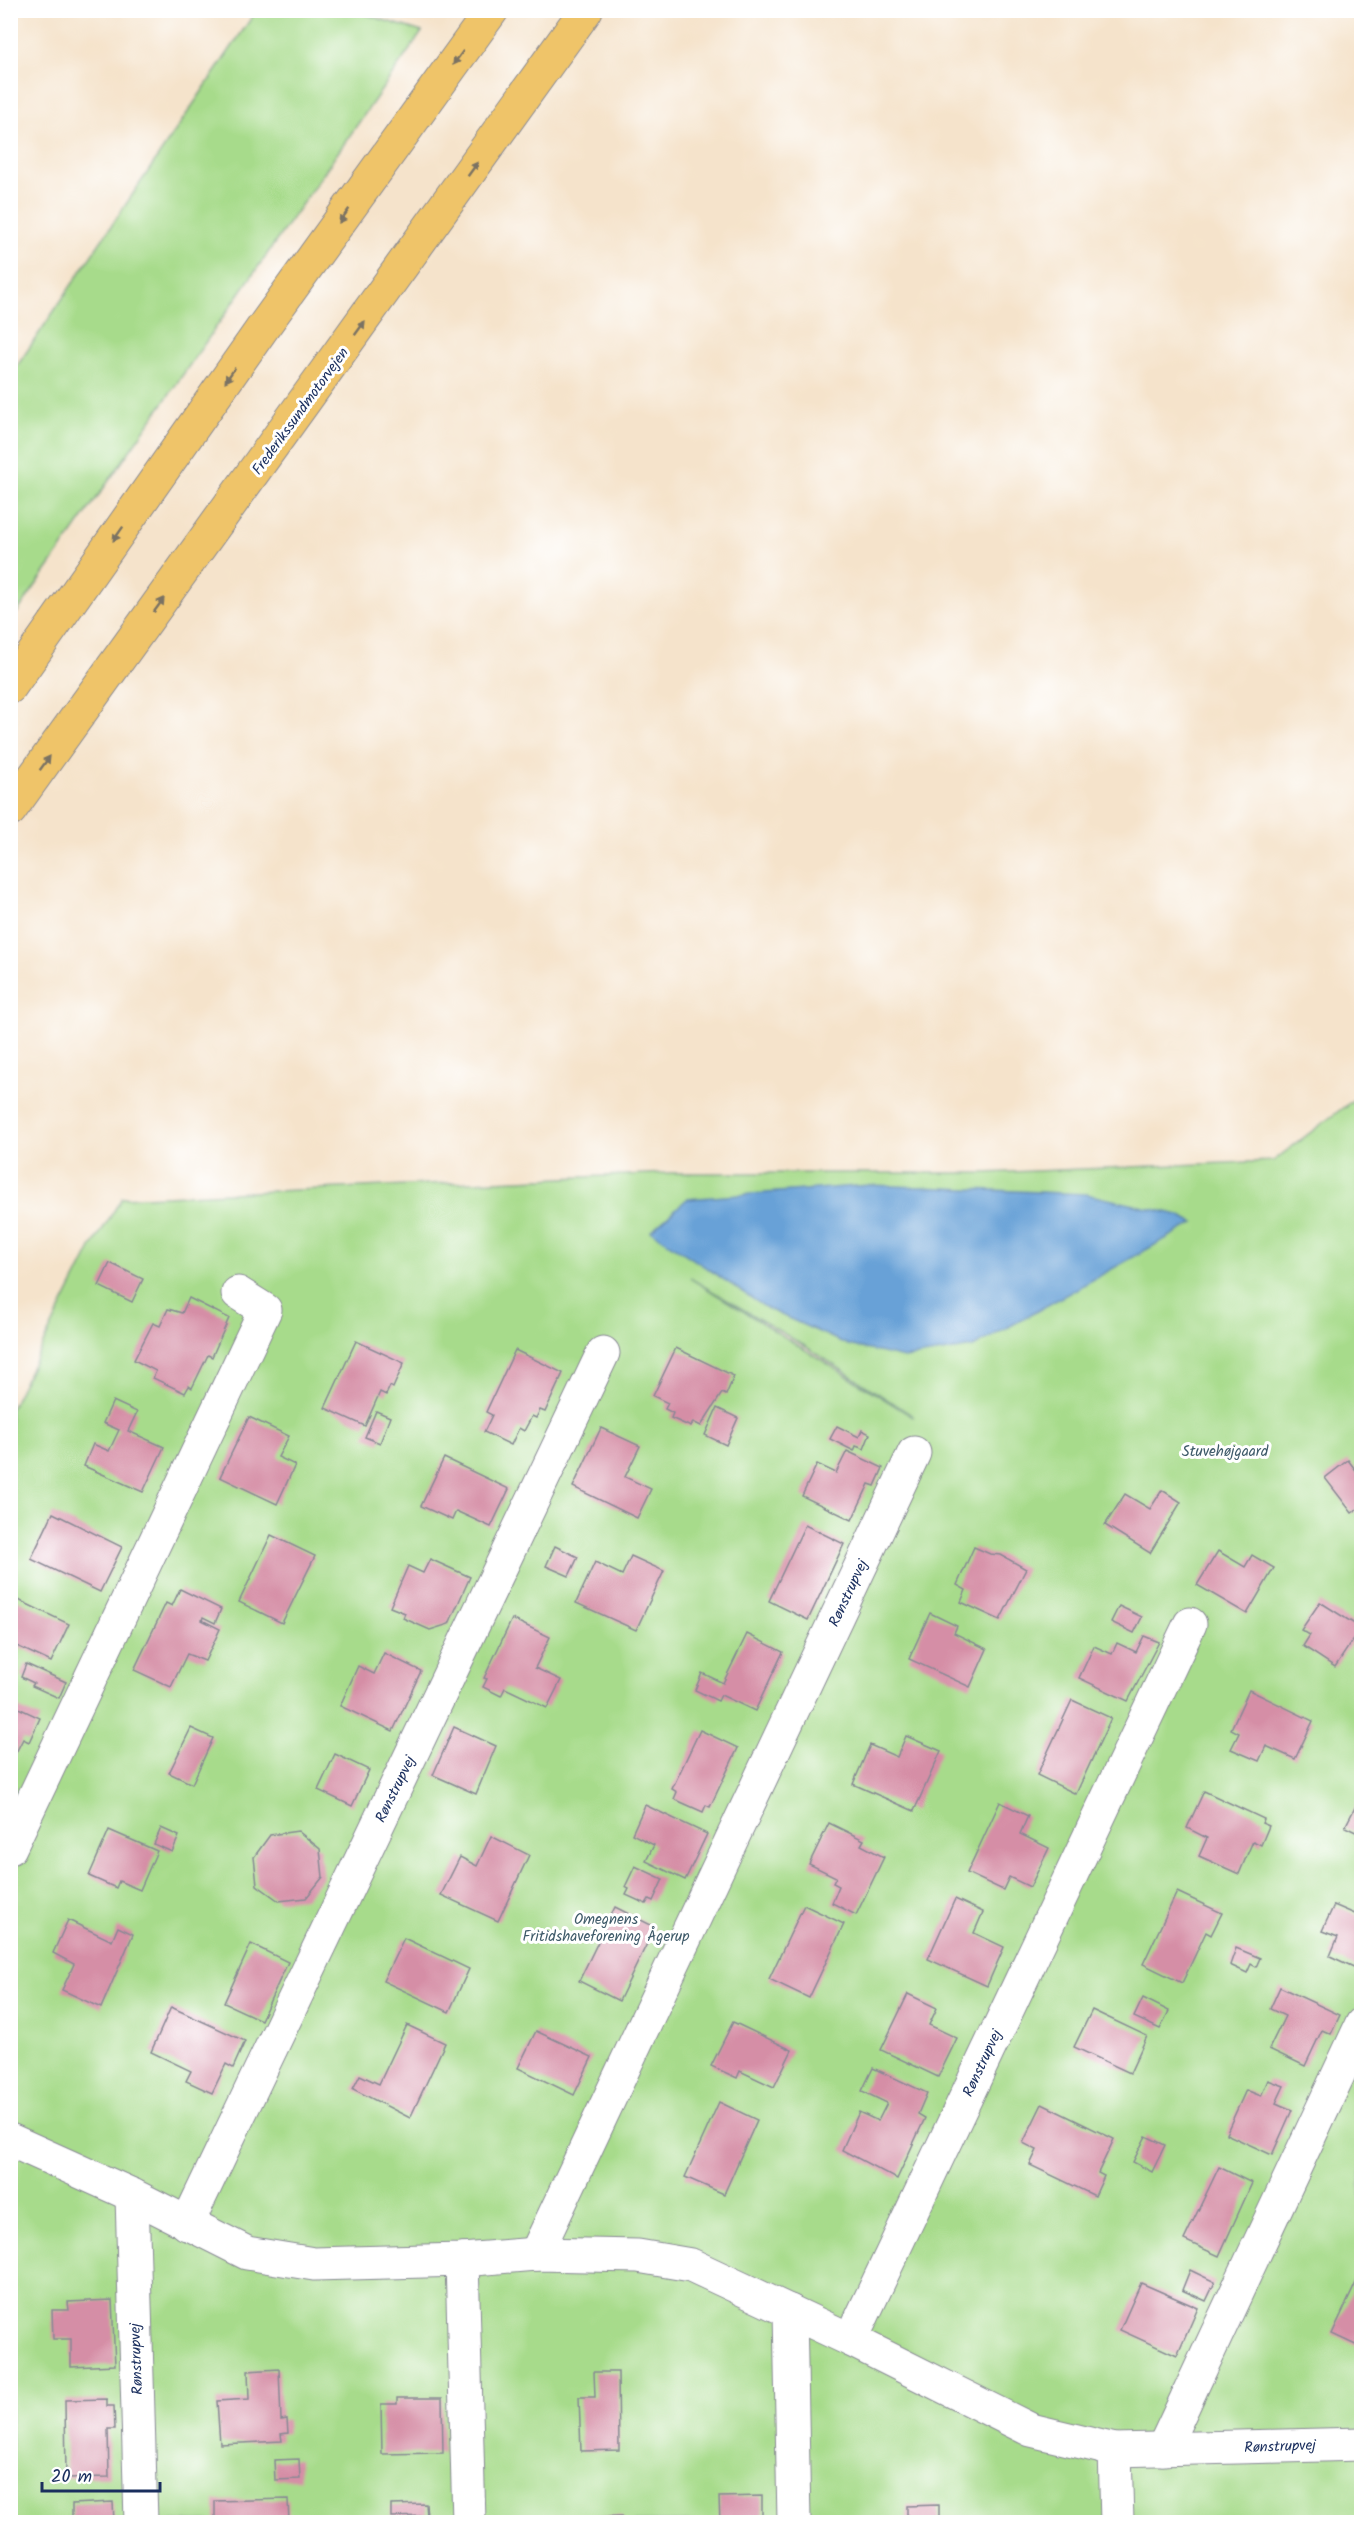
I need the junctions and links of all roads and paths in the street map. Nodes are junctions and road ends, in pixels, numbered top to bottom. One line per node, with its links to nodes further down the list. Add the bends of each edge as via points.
1 (492, 10): 3 (highway, one-way to 3)
2 (586, 10): 4 (highway, Frederikssundmotorvejen, one-way to 2)
3 (10, 687)
4 (10, 810)
5 (238, 1293): 9 (street, via 265,1310)
6 (603, 1353): 13 (street, Rønstrupvej)
7 (914, 1453): 14 (street, Rønstrupvej)
8 (1190, 1624): 17 (street, Rønstrupvej)
9 (10, 1848)
10 (1362, 2024): 19 (street)
11 (10, 2140): 12 (street, Rønstrupvej)
12 (132, 2195): 13 (street, Rønstrupvej); 21 (street, Rønstrupvej)
13 (187, 2224): 15 (street, Rønstrupvej, via 247,2253 314,2264)
14 (536, 2254): 15 (street, Rønstrupvej); 16 (street, Rønstrupvej, via 638,2256 691,2265)
15 (462, 2260): 22 (street)
16 (790, 2311): 17 (street, Rønstrupvej); 23 (street)
17 (851, 2340): 20 (street, Rønstrupvej, via 1031,2430)
18 (1362, 2444): 19 (street, Rønstrupvej)
19 (1163, 2449): 20 (street, Rønstrupvej)
20 (1115, 2450): 24 (street)
21 (141, 2523)
22 (469, 2523)
23 (794, 2523)
24 (1117, 2523)

